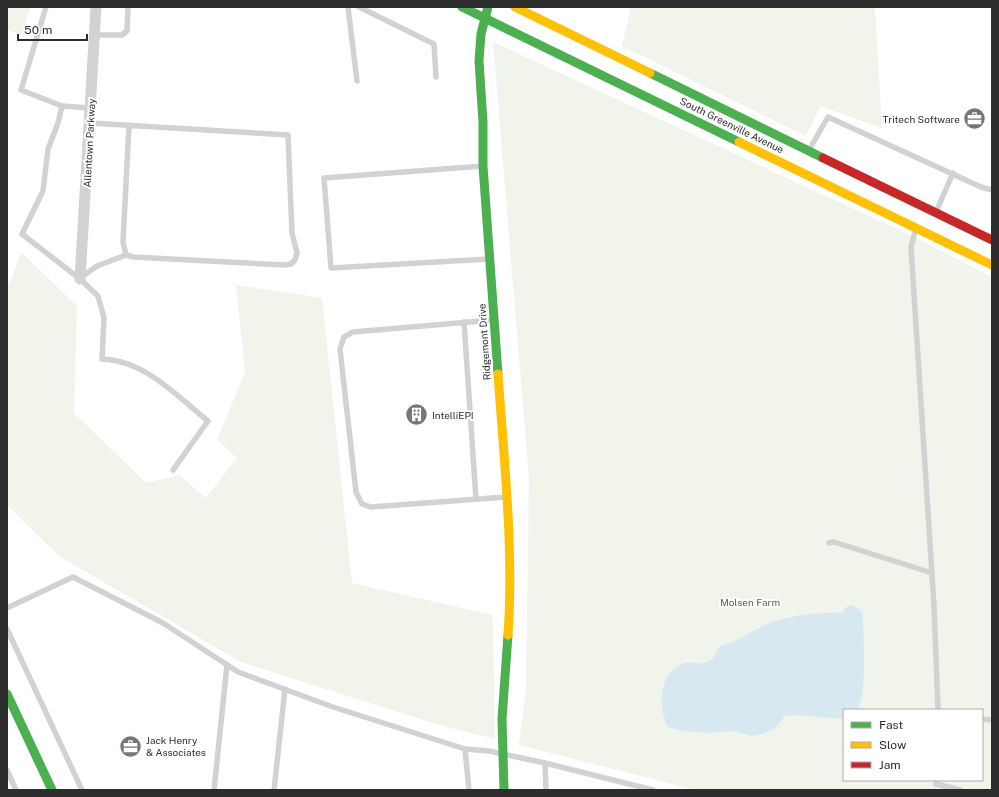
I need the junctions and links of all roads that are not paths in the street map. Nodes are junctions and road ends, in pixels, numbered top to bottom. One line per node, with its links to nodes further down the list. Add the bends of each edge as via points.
1 (46, 7): 13 (lane, via 21,90)
2 (128, 7): 10 (lane, via 127,31 122,35)
3 (348, 7): 12 (lane)
4 (359, 7): 11 (lane, via 434,44)
5 (462, 7): 9 (main road, South Greenville Avenue)
6 (488, 7): 9 (main road, Ridgemont Drive)
7 (515, 7): 17 (main road, South Greenville Avenue)
8 (94, 8): 10 (street, Allentown Parkway)
9 (483, 18): 18 (main road, Ridgemont Drive, via 478,51 483,118); 22 (main road, South Greenville Avenue)
10 (95, 35): 14 (street, Allentown Parkway)
11 (436, 77)
12 (357, 81)
13 (62, 106): 14 (lane); 27 (lane, via 48,149 43,191 22,234)
14 (91, 108): 15 (street, Allentown Parkway)
15 (90, 123): 16 (lane); 27 (street, Allentown Parkway)
16 (129, 125): 24 (lane, via 123,242); 24 (lane, via 288,135 292,233 297,253 291,264 284,265 134,258)
17 (809, 150): 19 (lane, via 828,117); 21 (main road, South Greenville Avenue)
18 (483, 166): 25 (main road, Ridgemont Drive); 25 (lane, via 324,178 330,260 331,268)
19 (952, 173): 20 (lane); 21 (lane)
20 (992, 190)
21 (931, 222): 22 (main road, South Greenville Avenue); 23 (main road, South Greenville Avenue); 26 (main road, South Greenville Avenue)
22 (916, 228): 34 (lane, via 912,247)
23 (992, 240)
24 (126, 255): 27 (lane, via 97,266)
25 (490, 259): 28 (main road, Ridgemont Drive)
26 (992, 265)
27 (80, 279): 30 (lane, via 98,296 104,318 102,359 116,359 144,370 208,421)
28 (494, 320): 29 (lane); 31 (main road, Ridgemont Drive)
29 (464, 322): 32 (lane); 32 (lane, via 353,332 344,337 340,349 356,492 362,504 371,507)
30 (173, 470)
31 (506, 497): 32 (lane); 42 (main road, Ridgemont Drive, via 510,591 502,719)
32 (476, 499)
33 (829, 543): 34 (lane, via 834,542)
34 (932, 573): 40 (lane)
35 (7, 608): 37 (lane, via 73,577 163,623)
36 (7, 630): 48 (lane)
37 (227, 665): 38 (lane, via 238,672); 49 (lane)
38 (284, 689): 41 (lane); 50 (lane)
39 (7, 694): 47 (main road)
40 (938, 709)
41 (465, 749): 42 (lane); 51 (lane)
42 (503, 755): 43 (lane); 52 (main road, Ridgemont Drive)
43 (545, 763): 53 (lane); 54 (lane)
44 (7, 770): 46 (lane)
45 (936, 781): 55 (lane, via 936,784)
46 (16, 790)
47 (52, 790)
48 (82, 790)
49 (214, 790)
50 (274, 790)
51 (469, 790)
52 (504, 790)
53 (546, 790)
54 (653, 790)
55 (960, 790)

